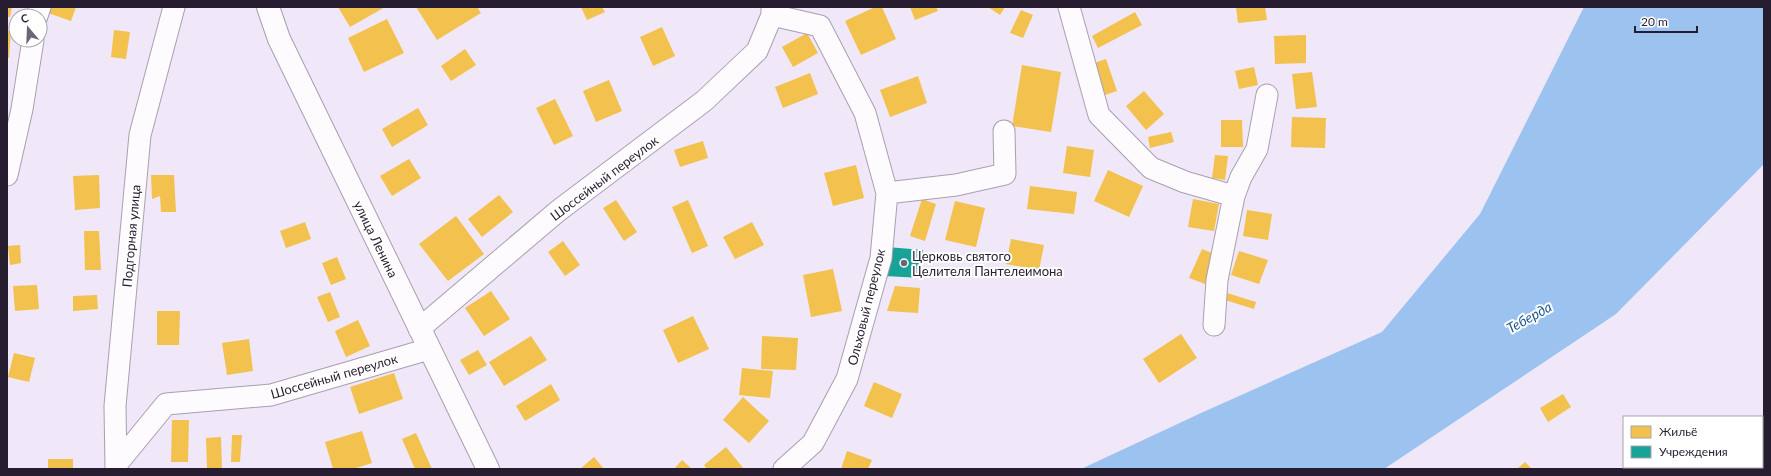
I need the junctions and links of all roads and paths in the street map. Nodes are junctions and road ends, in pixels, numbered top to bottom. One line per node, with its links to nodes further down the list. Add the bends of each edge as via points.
1 (174, 7): 14 (street, Подгорная улица, via 140,135 115,406)
2 (268, 7): 12 (main road, улица Ленина, via 278,39)
3 (1069, 7): 10 (street, via 1099,115 1151,168 1185,182)
4 (772, 11): 9 (street, Ольховый переулок, via 820,26 865,113); 12 (street, Шоссейный переулок, via 757,51 704,102 558,211)
5 (32, 48): 8 (street, via 22,109)
6 (1267, 95): 10 (street, via 1257,149 1241,177)
7 (1004, 131): 9 (street, via 1005,174 956,185)
8 (7, 175)
9 (887, 193): 16 (street, Ольховый переулок, via 881,258 848,379 813,443)
10 (1234, 196): 11 (street, via 1217,280)
11 (1214, 325)
12 (419, 329): 13 (main road, улица Ленина)
13 (429, 349): 14 (street, Шоссейный переулок, via 271,395 166,404); 15 (main road, улица Ленина)
14 (116, 467)
15 (488, 469)
16 (784, 469)

